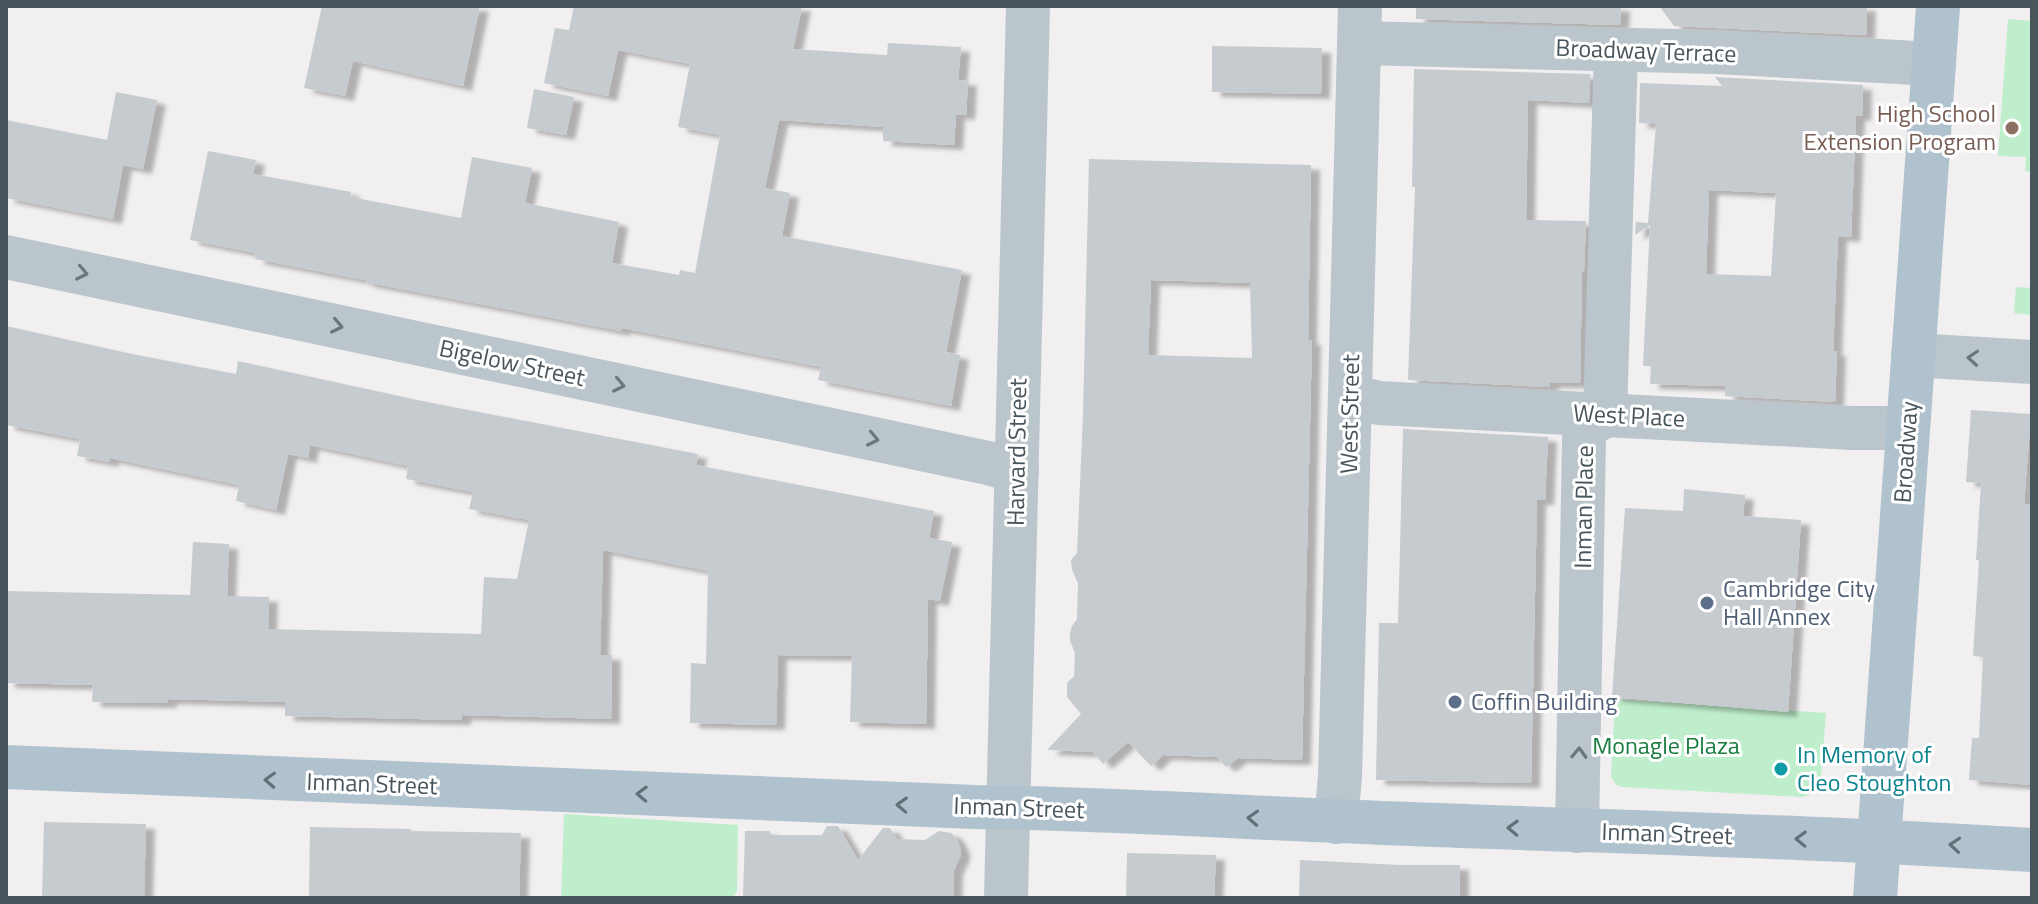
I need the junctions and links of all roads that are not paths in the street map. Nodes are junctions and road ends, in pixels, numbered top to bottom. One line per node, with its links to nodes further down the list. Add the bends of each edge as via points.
1 (1028, 6): 12 (street, Harvard Street)
2 (1938, 6): 5 (main road, Broadway)
3 (1359, 24): 4 (street, Broadway Terrace); 9 (street, West Street)
4 (1616, 50): 5 (street, Broadway Terrace); 10 (street, Inman Place)
5 (1934, 64): 7 (main road, Broadway)
6 (6, 257): 12 (street, Bigelow Street, one-way to 12)
7 (1913, 355): 8 (street, one-way to 7); 11 (main road, Broadway)
8 (2032, 362)
9 (1351, 396): 10 (street, West Place, via 1379,403); 15 (street, West Street)
10 (1605, 415): 11 (street, West Place); 16 (street, Inman Place, one-way to 10, via 1584,438 1587,427)
11 (1908, 428): 17 (main road, Broadway)
12 (1017, 471): 14 (street, Harvard Street)
13 (6, 767): 14 (main road, Inman Street, one-way to 13)
14 (1007, 808): 15 (main road, Inman Street, one-way to 14); 19 (street, Harvard Street)
15 (1336, 822): 16 (main road, Inman Street, one-way to 15)
16 (1577, 831): 17 (main road, Inman Street, one-way to 16)
17 (1878, 841): 18 (main road, Inman Street, one-way to 17); 20 (main road, Broadway)
18 (2032, 850)
19 (1006, 898)
20 (1875, 898)

